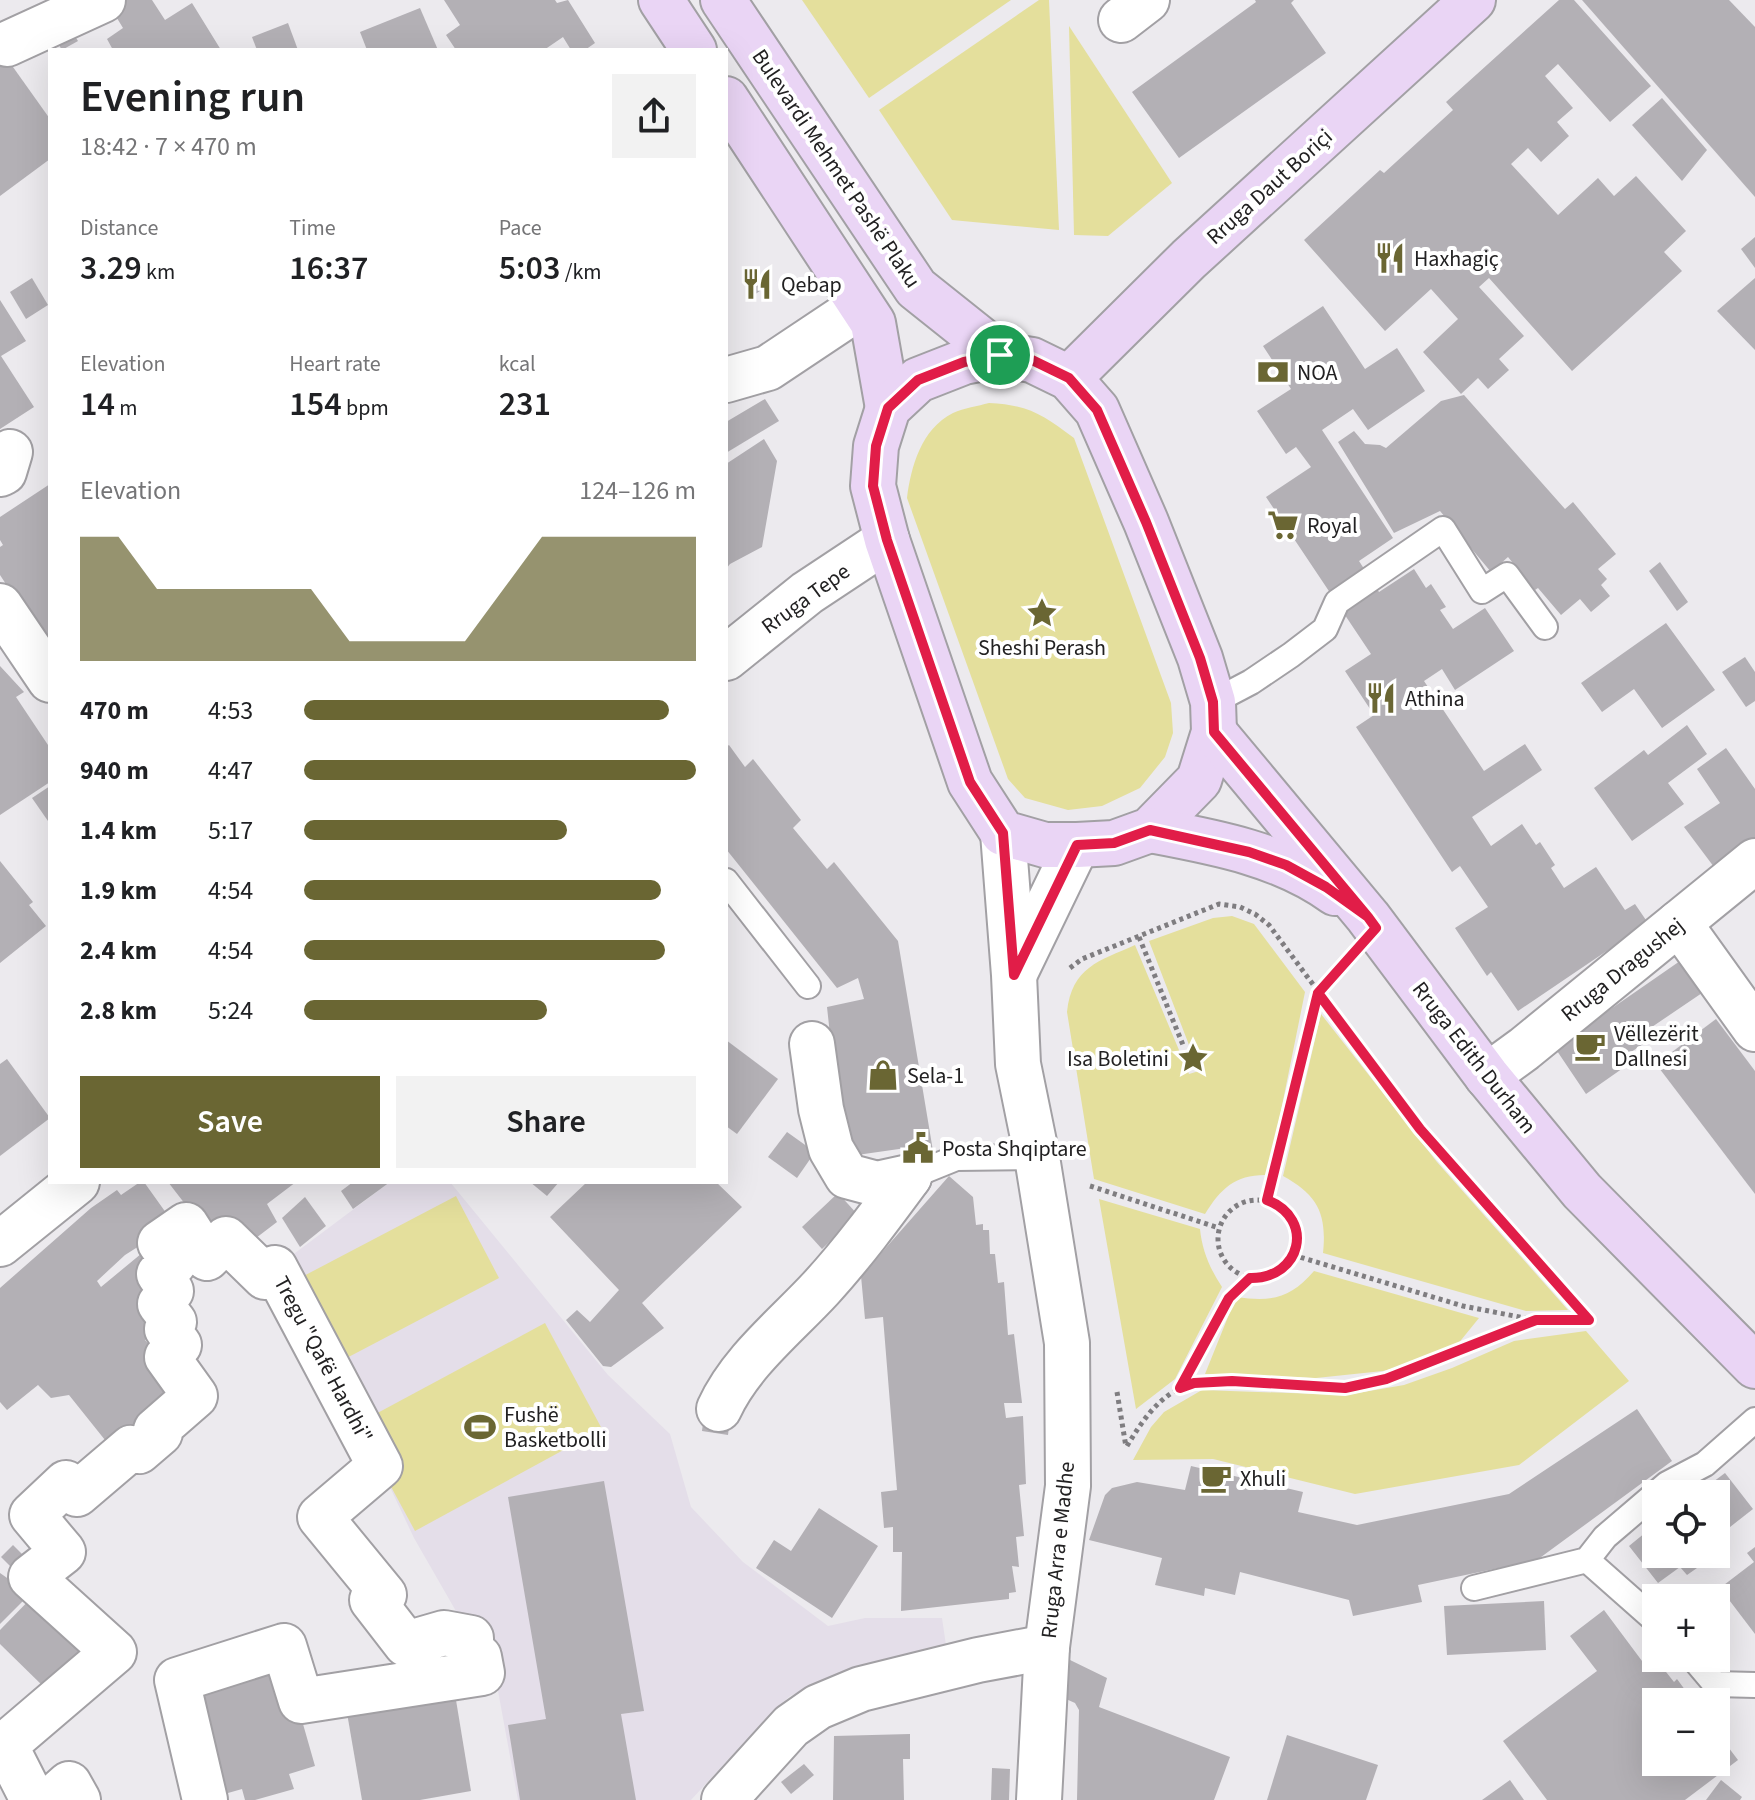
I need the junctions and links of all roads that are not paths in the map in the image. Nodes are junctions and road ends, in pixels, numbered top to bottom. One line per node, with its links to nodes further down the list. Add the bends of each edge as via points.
1 (103, 0): 5 (street)
2 (661, 0): 6 (main road)
3 (723, 0): 9 (main road, Bulevardi Mehmet Pashë Plaku, via 916,288)
4 (1473, 0): 10 (main road, Rruga Daut Boriçi, via 1189,259)
5 (7, 44)
6 (693, 48)
7 (728, 102): 8 (main road)
8 (861, 306): 11 (street, via 768,368); 12 (main road, via 873,323)
9 (1000, 355): 10 (main road, via 1032,360); 12 (main road, via 918,380)
10 (1069, 378): 18 (main road, via 1097,410 1146,522 1200,658)
11 (728, 379)
12 (888, 408): 13 (main road, via 876,446 873,486)
13 (887, 540): 16 (street, Rruga Tepe, via 807,593); 20 (main road, via 970,782)
14 (0, 606): 17 (street)
15 (1545, 627): 18 (lane, via 1507,575 1482,591 1443,529 1337,602 1325,629 1251,682)
16 (728, 656)
17 (48, 677)
18 (1213, 717): 19 (main road, via 1199,780); 24 (main road, Rruga Edith Durham)
19 (1150, 830): 21 (main road, via 1114,843); 24 (main road, via 1286,865 1326,887)
20 (1003, 833): 21 (main road, via 1045,845); 26 (street, Rruga Arra e Madhe)
21 (1077, 845): 26 (street, Rruga Arra e Madhe)
22 (1755, 861): 25 (street, Rruga Dragushej)
23 (728, 884): 27 (lane)
24 (1372, 923): 30 (main road, Rruga Edith Durham)
25 (1679, 923): 28 (street); 30 (street, Rruga Dragushej)
26 (1014, 975): 31 (street, Rruga Arra e Madhe, via 1018,1064)
27 (808, 986)
28 (1755, 1029)
29 (812, 1044): 32 (street, via 831,1149 847,1176 877,1184)
30 (1487, 1076): 35 (main road, Rruga Edith Durham, via 1582,1191)
31 (1037, 1157): 32 (lane, via 956,1158); 41 (street, Rruga Arra e Madhe, via 1067,1343 1068,1486)
32 (909, 1177): 36 (street, via 822,1286 731,1383)
33 (75, 1184): 34 (street)
34 (0, 1244)
35 (1755, 1366)
36 (719, 1409)
37 (1755, 1420): 38 (lane, via 1705,1464 1667,1484 1605,1537)
38 (1587, 1560): 39 (lane); 40 (lane)
39 (1474, 1588)
40 (1642, 1609)
41 (1047, 1647): 48 (street, via 861,1689 818,1707 791,1726); 49 (street, Rruga Arra e Madhe)
42 (1705, 1672): 43 (lane, via 1715,1684)
43 (1755, 1685)
44 (33, 1800): 47 (street, Tregu "Qafë Hardhi", via 5,1745 114,1652 31,1577 63,1552 32,1515 66,1483 77,1494 131,1448 139,1451 195,1396 167,1357 179,1345 167,1329 174,1322 160,1304 171,1291 159,1274 174,1263 160,1243 186,1225 207,1258 226,1239 265,1277 275,1268 380,1466 320,1517 384,1595 372,1600 406,1644 444,1633 471,1638 471,1657 479,1657 482,1673 301,1701 284,1646 177,1680)
45 (51, 1800): 46 (street, via 69,1784)
46 (78, 1800)
47 (205, 1800)
48 (724, 1800)
49 (1039, 1800)

